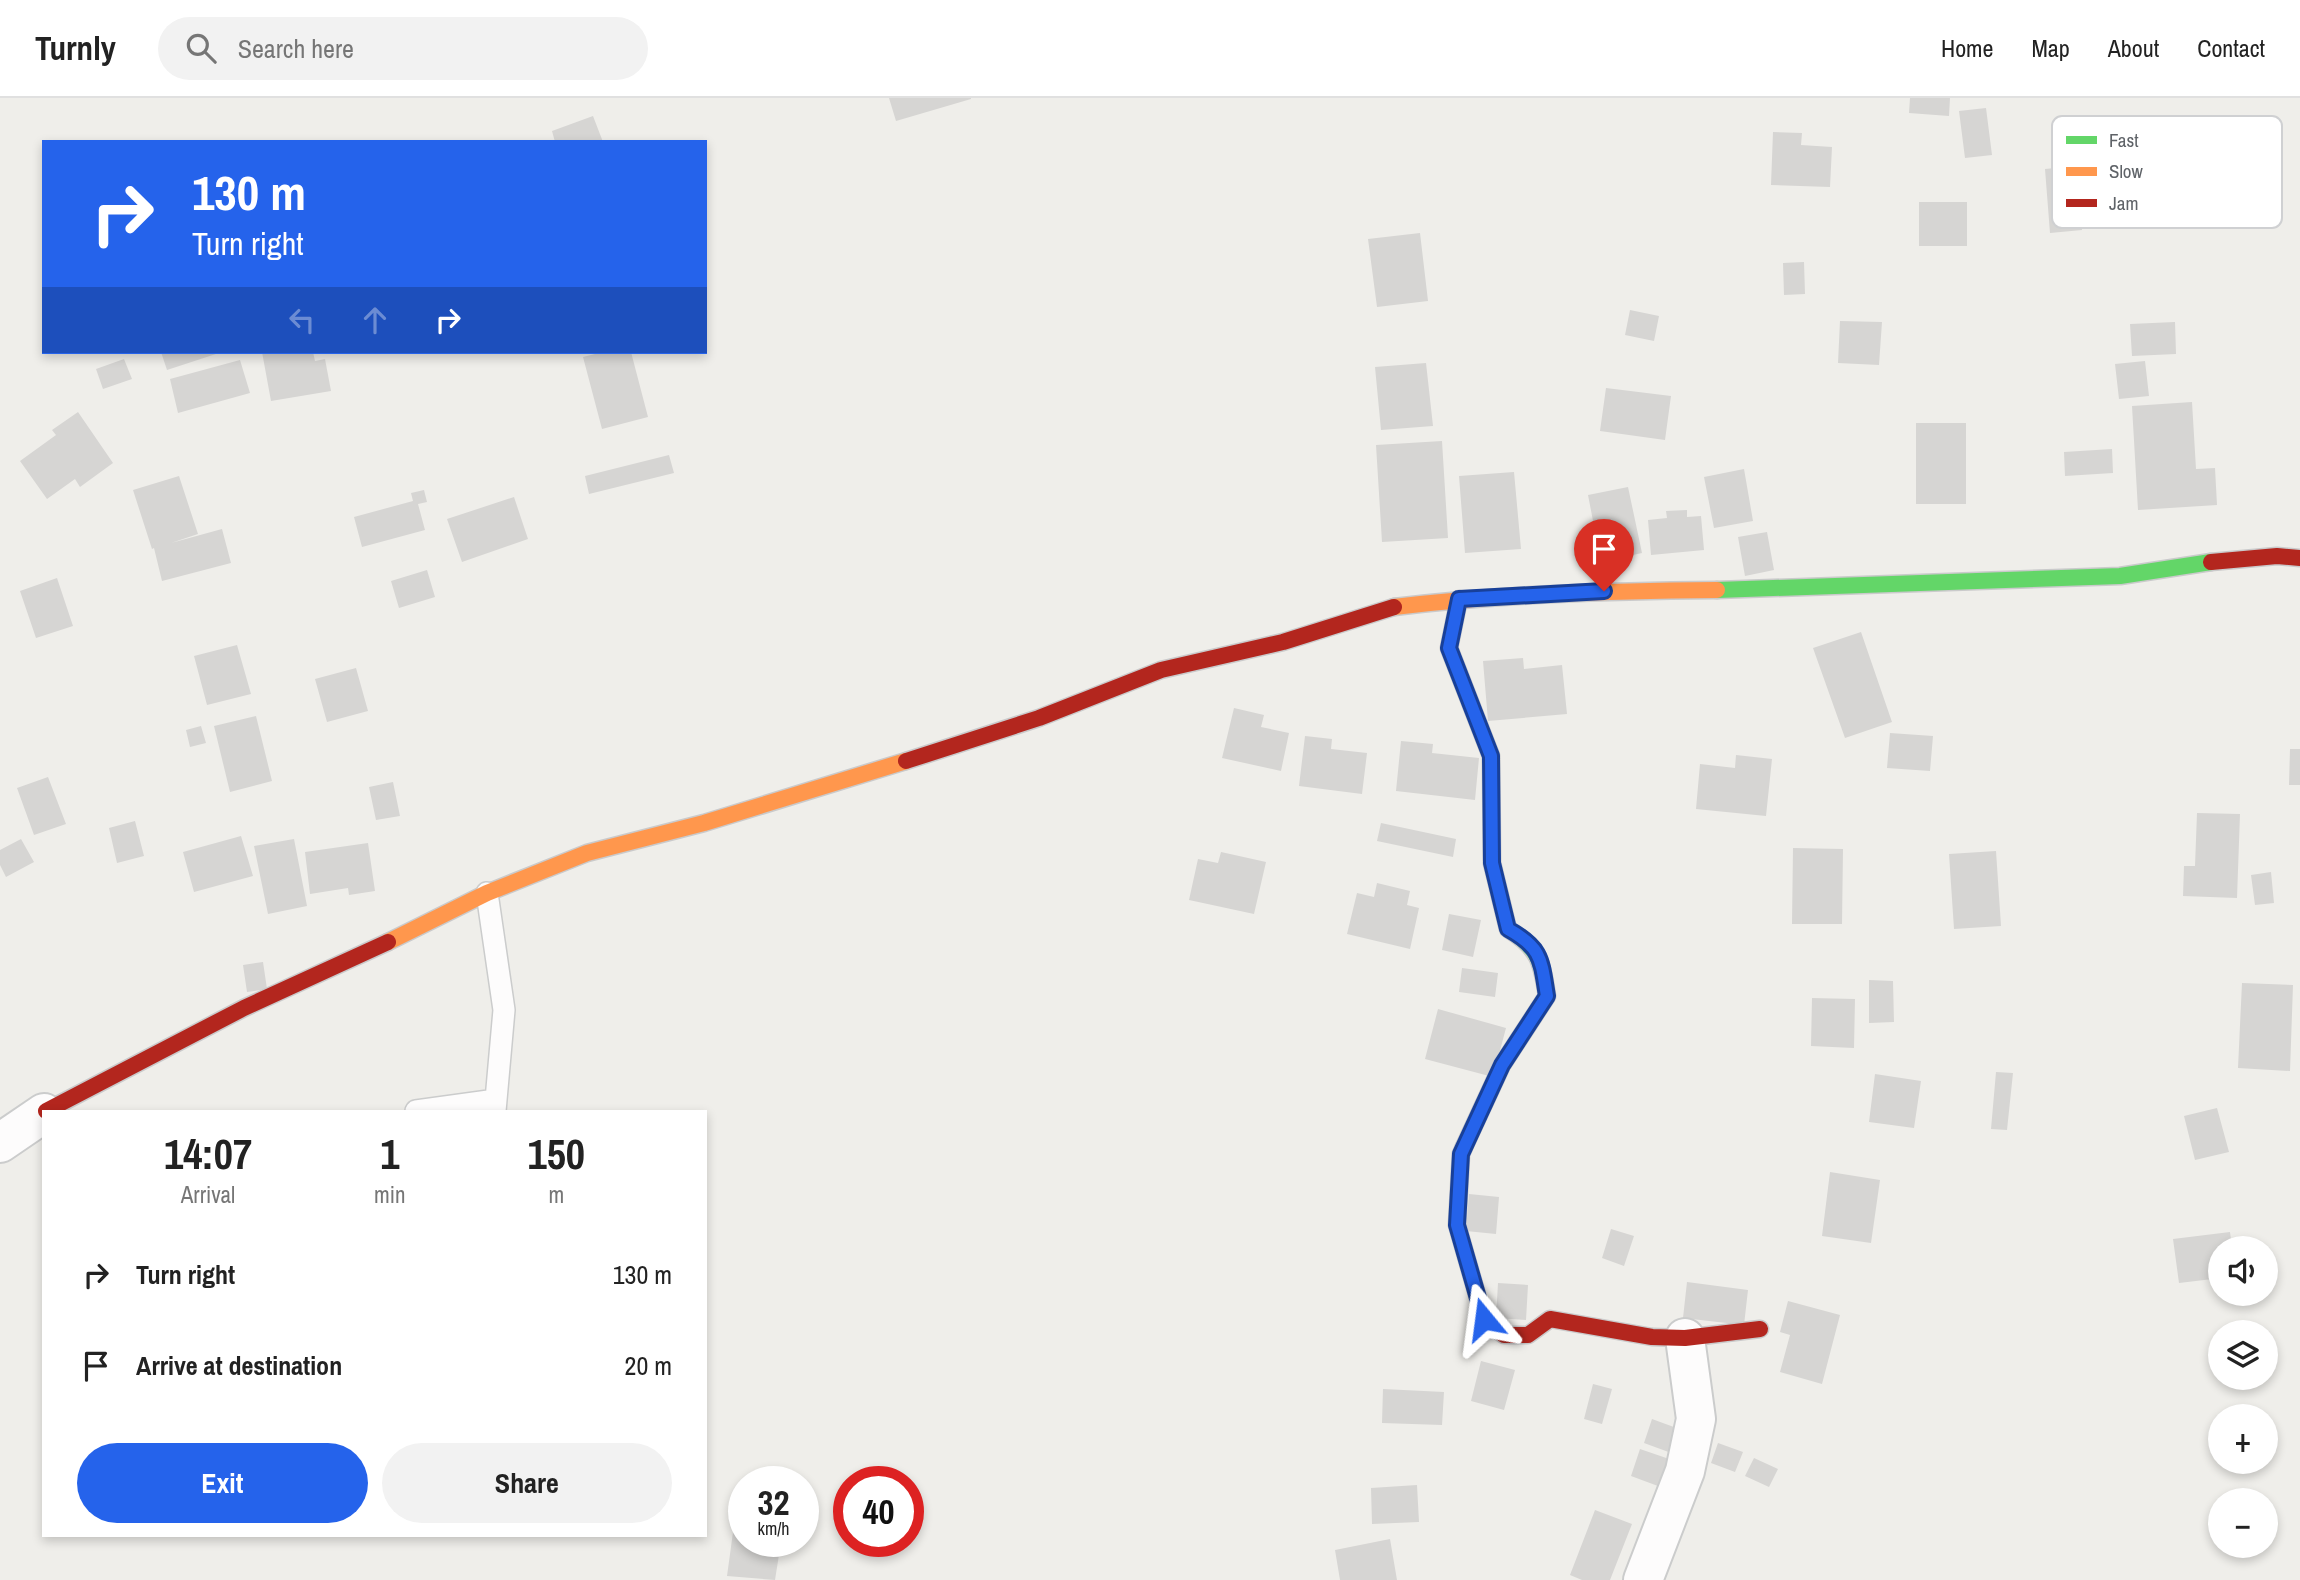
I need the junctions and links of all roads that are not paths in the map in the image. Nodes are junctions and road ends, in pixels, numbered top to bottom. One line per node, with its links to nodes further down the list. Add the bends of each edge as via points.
1 (2300, 558): 2 (street, via 2207,562 2107,577)
2 (1459, 599): 3 (street, via 1394,607 1283,642 1161,670 1039,718 704,823 587,853); 10 (street, via 1449,648 1491,756 1492,863 1508,929 1525,939 1540,957 1547,996 1502,1065 1461,1154 1457,1225 1484,1319 1504,1335 1528,1335 1550,1319 1652,1337)
3 (487, 893): 4 (lane, via 504,1010); 5 (street, via 244,1008)
4 (495, 1106): 6 (lane)
5 (48, 1110)
6 (432, 1110)
7 (42, 1114): 8 (street)
8 (0, 1143)
9 (1760, 1329): 10 (street)
10 (1685, 1338): 11 (street, via 1696,1419 1685,1471)
11 (1643, 1580)

